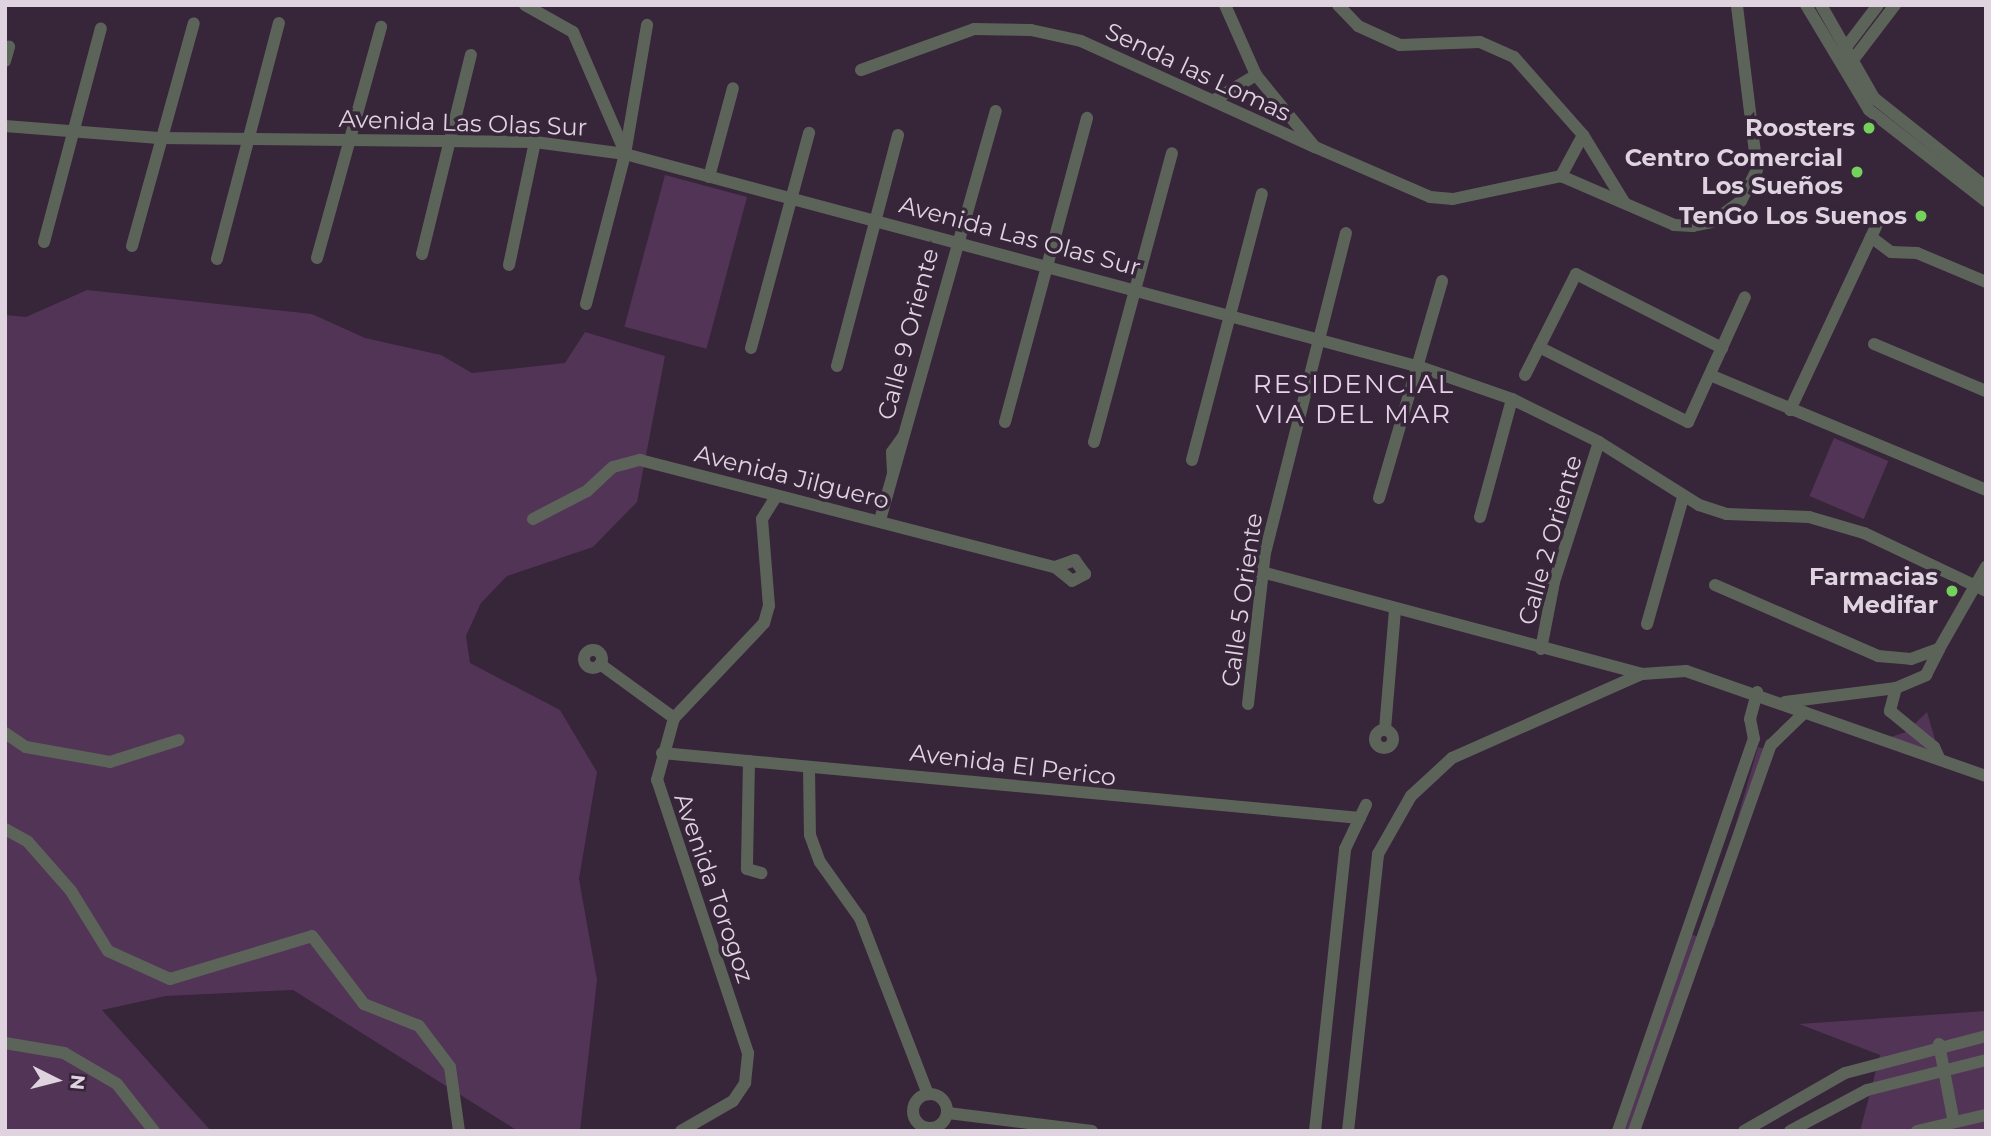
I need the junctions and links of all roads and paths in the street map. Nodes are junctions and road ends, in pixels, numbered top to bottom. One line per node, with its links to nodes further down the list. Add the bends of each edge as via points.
1 (525, 5): 36 (street, via 573,32)
2 (1225, 5): 19 (street)
3 (1338, 5): 28 (street, via 1358,26 1400,45 1462,41 1500,47)
4 (1737, 5): 43 (street, via 1757,152 1752,185 1727,213 1693,226)
5 (1806, 5): 17 (street)
6 (1821, 5): 17 (street)
7 (1878, 5): 17 (street)
8 (1895, 5): 17 (street)
9 (194, 23): 29 (street)
10 (279, 23): 31 (street)
11 (647, 26): 36 (street)
12 (381, 27): 30 (street)
13 (102, 28): 25 (street)
14 (9, 47): 16 (street)
15 (471, 55): 32 (street)
16 (5, 61)
17 (1843, 62): 39 (street, via 1896,119); 42 (street, via 1889,128)
18 (861, 70): 21 (street, Senda las Lomas, via 974,29 1003,26 1081,41)
19 (1256, 75): 21 (street); 34 (street)
20 (733, 88): 38 (street)
21 (1216, 99): 34 (street, Senda las Lomas)
22 (996, 111): 49 (street, Calle 9 Oriente)
23 (1087, 118): 55 (street)
24 (5, 126): 25 (street, Avenida Las Olas Sur)
25 (76, 132): 29 (street, Avenida Las Olas Sur); 48 (street)
26 (809, 133): 41 (street)
27 (898, 135): 45 (street)
28 (1583, 135): 37 (street); 43 (street)
29 (159, 138): 31 (street, Avenida Las Olas Sur); 50 (street)
30 (350, 138): 31 (street, Avenida Las Olas Sur); 32 (street, Avenida Las Olas Sur); 52 (street)
31 (249, 139): 53 (street)
32 (452, 140): 33 (street, Avenida Las Olas Sur); 51 (street)
33 (535, 142): 36 (street, Avenida Las Olas Sur); 54 (street)
34 (1315, 147): 37 (street, Senda las Lomas, via 1430,197 1452,199)
35 (1172, 153): 58 (street)
36 (625, 154): 38 (street, Avenida Las Olas Sur); 60 (street)
37 (1561, 176): 43 (street)
38 (709, 177): 41 (street, Avenida Las Olas Sur)
39 (1986, 187)
40 (1262, 194): 61 (street)
41 (791, 198): 45 (street, Avenida Las Olas Sur); 65 (street)
42 (1986, 201)
43 (1624, 202)
44 (1881, 216): 47 (street)
45 (874, 220): 49 (street, Avenida Las Olas Sur); 67 (street)
46 (1346, 233): 62 (street, Calle 5 Oriente)
47 (1871, 237): 57 (street, via 1891,252 1917,253); 73 (street)
48 (44, 242)
49 (955, 242): 55 (street, Avenida Las Olas Sur); 84 (street, Calle 9 Oriente, via 903,437 892,453 893,472)
50 (132, 246)
51 (422, 254)
52 (317, 258)
53 (217, 259)
54 (509, 265)
55 (1048, 265): 58 (street, Avenida Las Olas Sur); 74 (street)
56 (1442, 281): 68 (street)
57 (1986, 282)
58 (1134, 287): 61 (street, Avenida Las Olas Sur); 75 (street)
59 (1745, 297): 66 (street)
60 (586, 304)
61 (1227, 314): 62 (street, Avenida Las Olas Sur); 77 (street)
62 (1318, 341): 68 (street, Avenida Las Olas Sur); 87 (street, Calle 5 Oriente)
63 (1874, 344): 71 (street)
64 (1539, 347): 66 (street, via 1576,274); 69 (street); 70 (street, via 1688,422)
65 (751, 348)
66 (1722, 348): 70 (street)
67 (838, 366)
68 (1420, 367): 72 (street, Avenida Las Olas Sur); 80 (street)
69 (1525, 375)
70 (1710, 375): 73 (street)
71 (1986, 391)
72 (1512, 398): 76 (street, Avenida Las Olas Sur); 82 (street)
73 (1790, 410): 78 (street)
74 (1005, 422)
75 (1094, 442)
76 (1599, 442): 81 (street, Avenida Las Olas Sur); 92 (street, Calle 2 Oriente, via 1554,582)
77 (1192, 460)
78 (1986, 490)
79 (775, 498): 83 (street, Avenida Jilguero, via 640,460 612,467 587,491); 84 (street, Avenida Jilguero); 101 (street, Avenida Torogoz, via 762,519 769,606 764,624)
80 (1378, 498)
81 (1682, 498): 89 (street, Avenida Las Olas Sur, via 1727,514 1809,517 1864,533); 91 (street)
82 (1480, 517)
83 (533, 519)
84 (880, 520): 85 (street, Avenida Jilguero)
85 (1055, 567)
86 (1986, 567): 89 (street)
87 (1262, 572): 90 (street); 99 (street, Calle 5 Oriente)
88 (1715, 585): 93 (street, via 1878,656 1911,659)
89 (1980, 588): 93 (street)
90 (1395, 611): 92 (street); 102 (street)
91 (1647, 624)
92 (1541, 649): 95 (street)
93 (1939, 649): 96 (street, via 1926,674)
94 (600, 664): 101 (street)
95 (1642, 674): 97 (street, via 1686,671); 136 (street, via 1452,758 1411,796 1390,828 1373,877)
96 (1896, 688): 98 (street); 108 (street, via 1890,711 1934,747)
97 (1757, 692): 98 (street); 104 (street, via 1750,719)
98 (1781, 702): 100 (street)
99 (1248, 704)
100 (1805, 712): 106 (street); 108 (street)
101 (674, 718): 107 (street, Avenida Torogoz)
102 (1385, 729)
103 (5, 733): 105 (street, via 26,747 110,762)
104 (1754, 738): 106 (street); 116 (street)
105 (178, 740)
106 (1771, 744): 117 (street)
107 (662, 753): 109 (street, Avenida El Perico); 134 (street, Avenida Torogoz, via 659,800 748,1053 744,1083 733,1101)
108 (1940, 760): 111 (street)
109 (749, 761): 110 (street, Avenida El Perico); 115 (street, via 747,869)
110 (809, 767): 113 (street, Avenida El Perico); 123 (street, via 810,835 820,862 860,918)
111 (1986, 776)
112 (1366, 805): 113 (street)
113 (1360, 818): 135 (street, via 1345,849)
114 (5, 829): 133 (street, via 28,842 71,891 108,951 170,979 312,936 364,1004 419,1026 450,1067)
115 (761, 873)
116 (1688, 929): 117 (street); 137 (street)
117 (1703, 934): 138 (street)
118 (1986, 1036): 120 (street)
119 (5, 1043): 132 (street, via 64,1053 117,1084)
120 (1939, 1044): 122 (street); 124 (street, via 1845,1073)
121 (1986, 1060): 122 (street)
122 (1944, 1068): 127 (street); 128 (street, via 1867,1090)
123 (928, 1094): 125 (street, via 942,1099); 130 (street, via 915,1104 914,1115 924,1128)
124 (1793, 1098): 128 (street); 139 (street)
125 (948, 1113): 130 (street); 131 (street)
126 (1986, 1115): 127 (street)
127 (1953, 1118): 129 (street)
128 (1805, 1119): 140 (street)
129 (1933, 1128): 141 (street)
130 (936, 1129)
131 (1085, 1130)
132 (154, 1131)
133 (459, 1131)
134 (681, 1131)
135 (1315, 1131)
136 (1349, 1131)
137 (1618, 1131)
138 (1634, 1131)
139 (1744, 1131)
140 (1790, 1131)
141 (1917, 1131)

